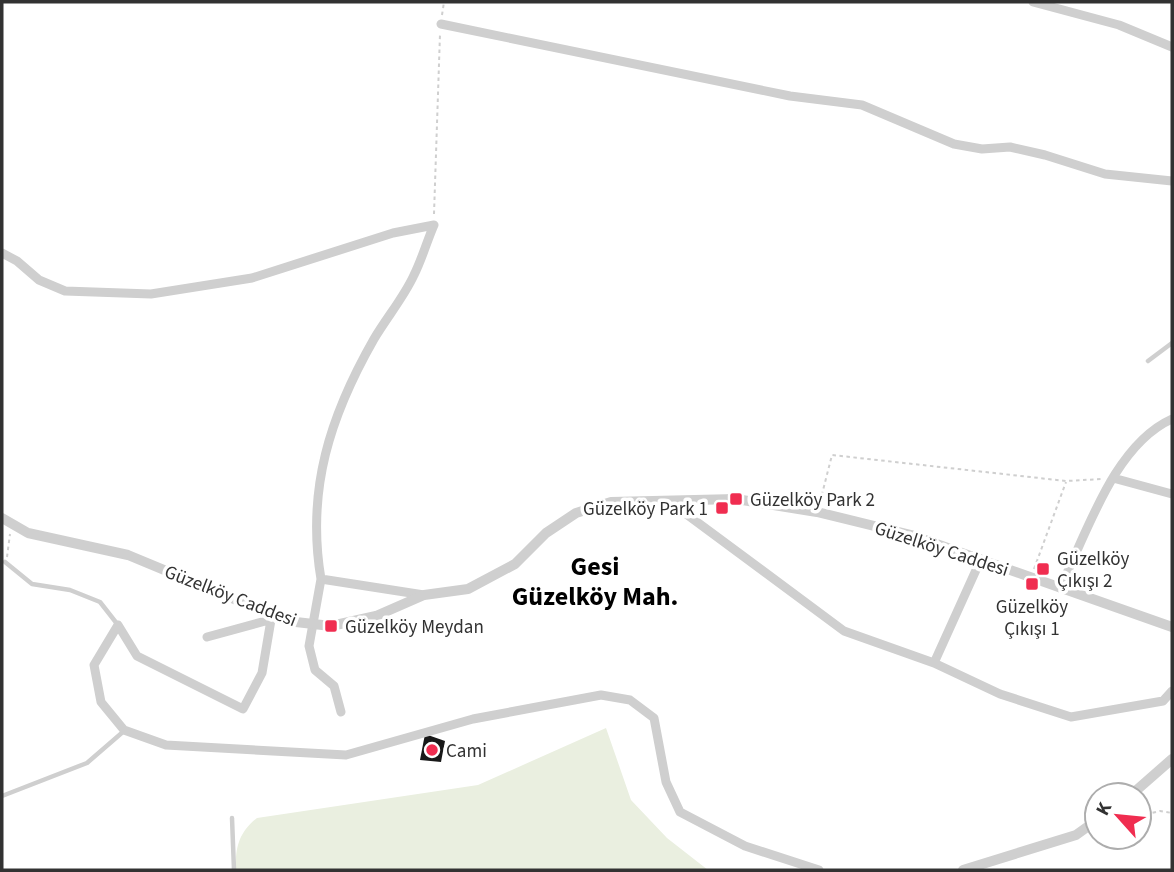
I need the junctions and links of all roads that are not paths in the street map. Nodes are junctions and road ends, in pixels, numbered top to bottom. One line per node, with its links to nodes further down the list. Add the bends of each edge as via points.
1 (1033, 2): 3 (street, via 1119,25)
2 (441, 24): 4 (street, via 790,96 862,105 954,144 1010,147 1105,174)
3 (1172, 47)
4 (1172, 181)
5 (2, 253): 15 (street, via 39,280 65,291 151,294 252,278 393,233 434,225 414,277 374,340 324,450 315,541)
6 (1172, 343): 7 (lane)
7 (1148, 361)
8 (1172, 419): 9 (street, via 1147,433)
9 (1113, 478): 10 (street); 16 (street)
10 (1172, 494)
11 (670, 502): 13 (street, Güzelköy Caddesi, via 736,499 817,512 911,535); 17 (street, Güzelköy Caddesi, via 611,502 576,513 546,533 515,564 468,589); 23 (street, via 844,631)
12 (6, 521): 18 (street, Güzelköy Caddesi, via 28,533 128,555)
13 (981, 559): 16 (street, Güzelköy Caddesi); 23 (street)
14 (5, 562): 20 (lane, via 32,584 70,590 100,602)
15 (321, 579): 17 (street); 19 (street)
16 (1060, 588): 21 (street, Güzelköy Caddesi)
17 (424, 595): 19 (street, Güzelköy Caddesi, via 376,616 331,626)
18 (271, 617): 19 (street, Güzelköy Caddesi); 20 (street, via 262,673 243,709 137,656); 22 (street)
19 (311, 624): 25 (street, via 309,646 315,670 334,686)
20 (118, 625): 26 (street, via 94,665 100,702)
21 (1172, 627)
22 (207, 637)
23 (933, 663): 24 (street, via 1000,694 1071,718 1163,701)
24 (1172, 691)
25 (341, 712)
26 (124, 730): 29 (lane, via 87,763); 33 (street, via 166,745 346,755 473,719 558,701 601,695 630,700 654,718 666,782 680,812 744,846)
27 (1172, 759): 28 (street)
28 (1146, 781)
29 (2, 796)
30 (232, 818): 32 (lane)
31 (1083, 830): 34 (street)
32 (233, 870)
33 (819, 870)
34 (963, 870)

